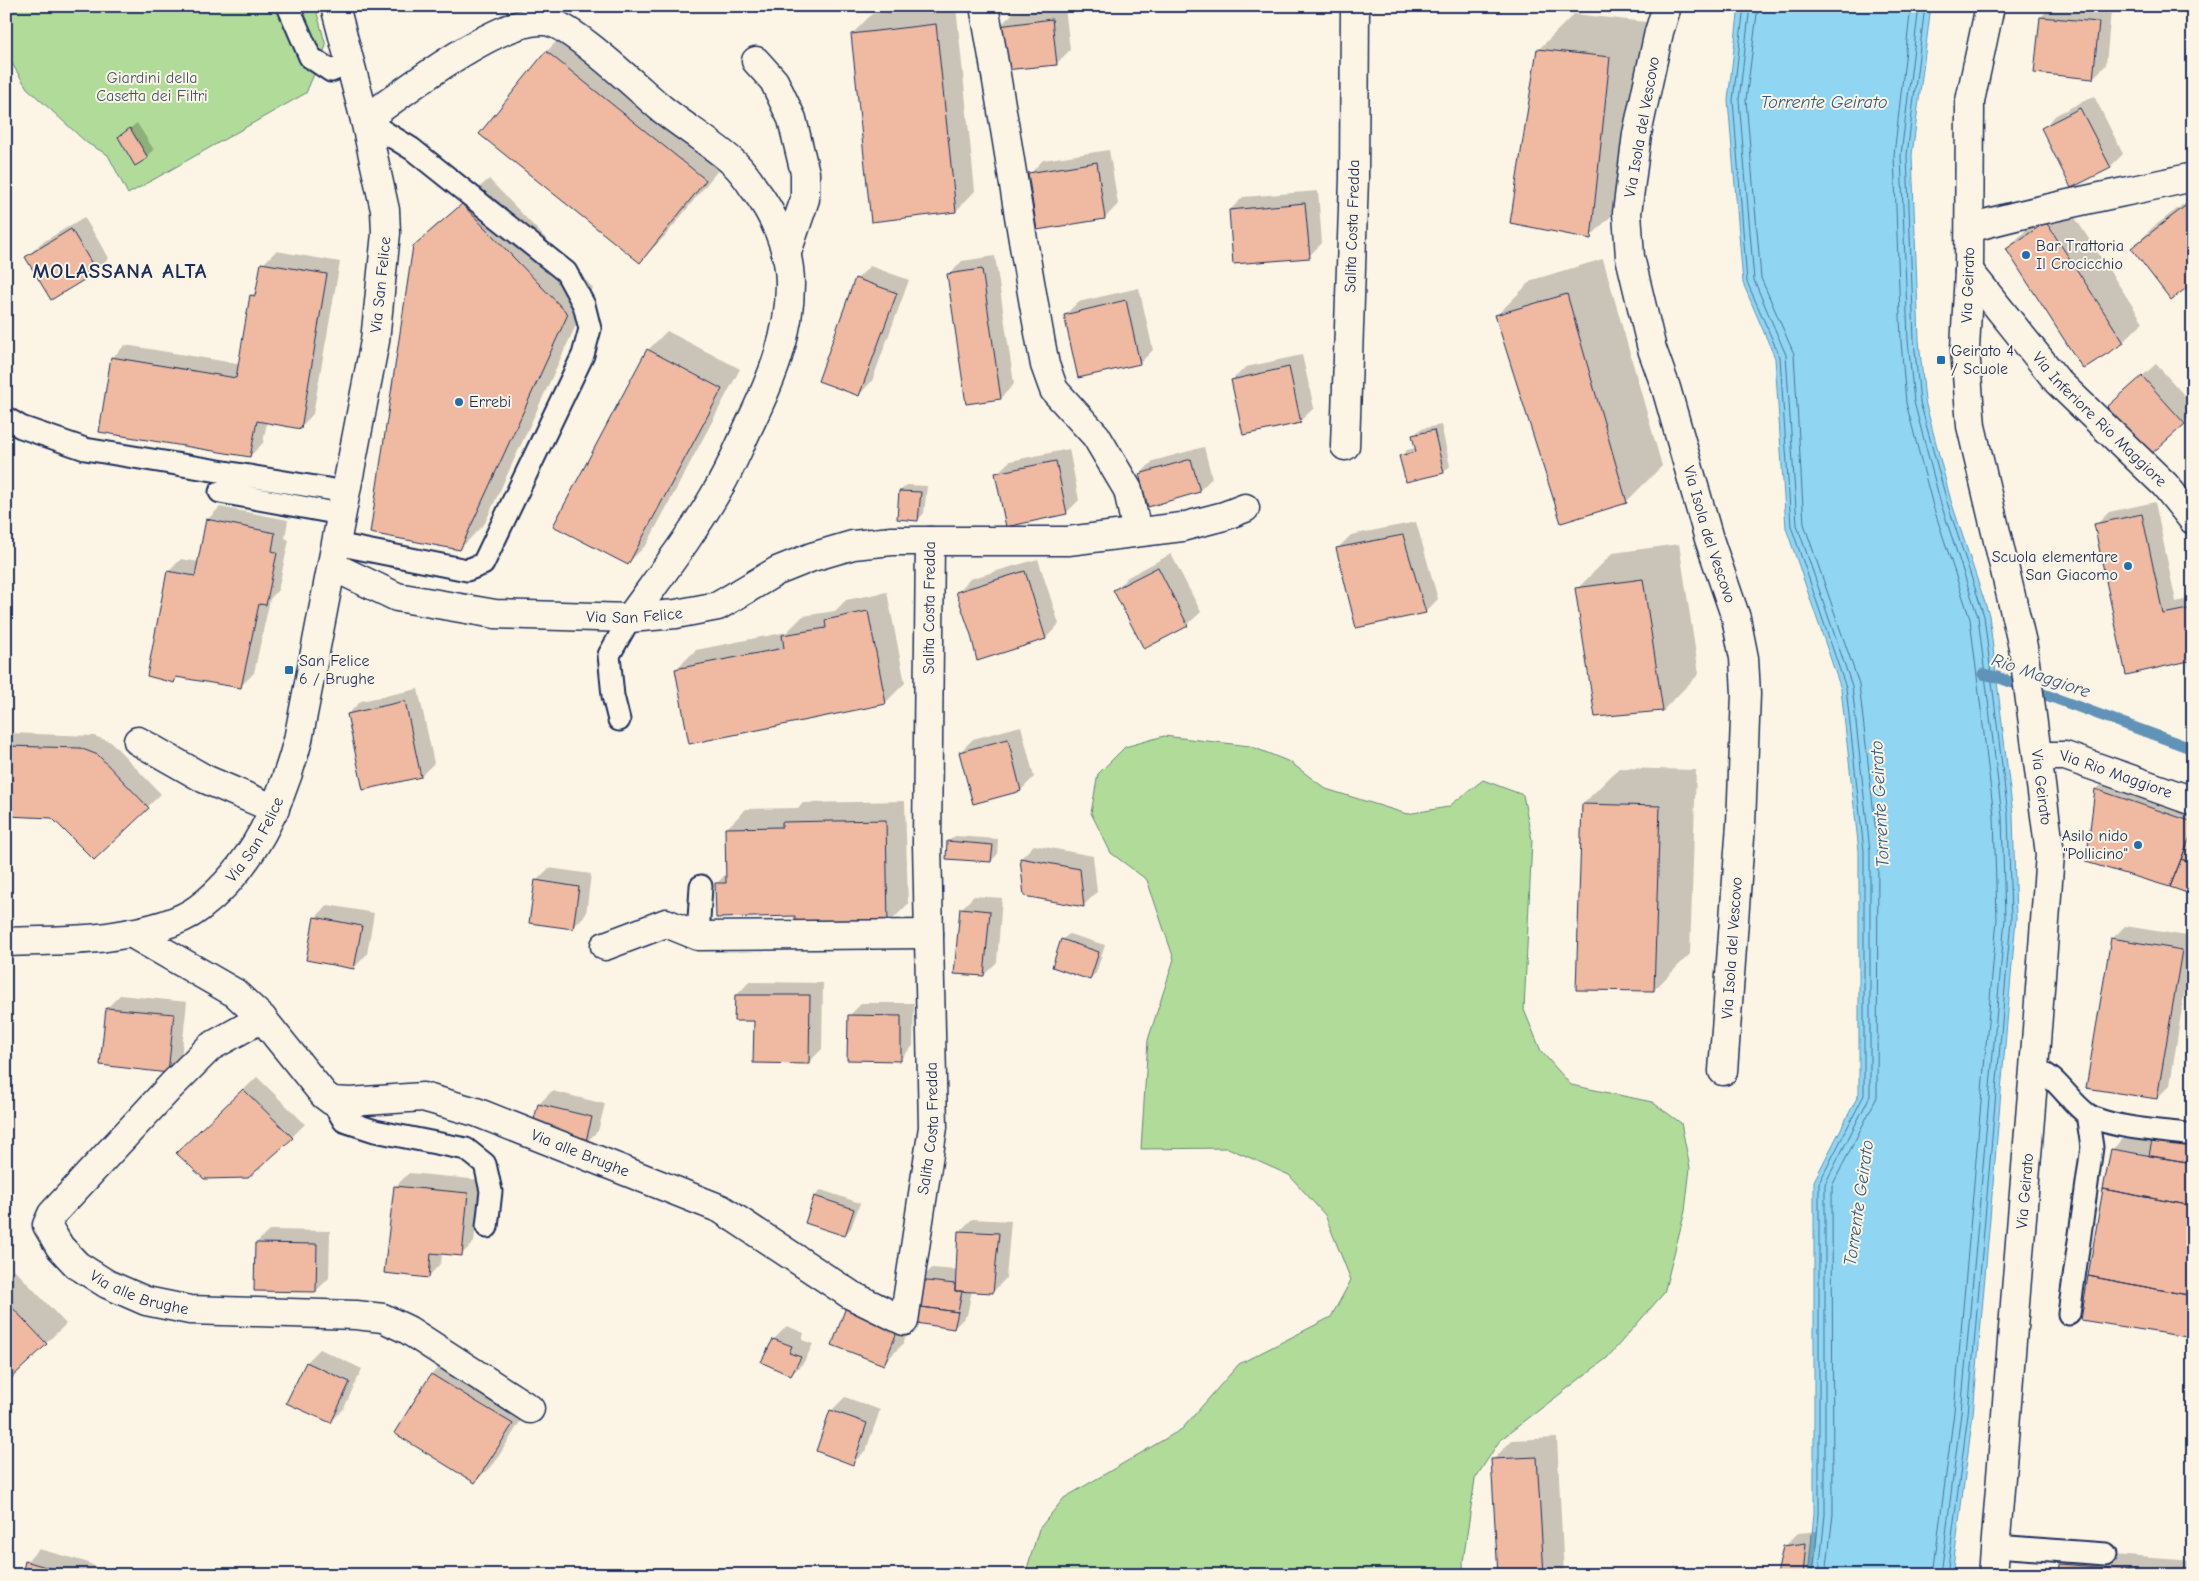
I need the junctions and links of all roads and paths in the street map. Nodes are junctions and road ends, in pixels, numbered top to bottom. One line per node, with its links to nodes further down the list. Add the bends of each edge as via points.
1 (288, 6): 8 (lane, via 310,57 331,71)
2 (335, 6): 8 (street, Via San Felice)
3 (984, 6): 20 (street, via 1044,366 1054,390 1096,436 1128,490)
4 (1355, 6): 15 (street, Salita Costa Fredda, via 1354,178)
5 (1668, 6): 37 (street, Via Isola del Vescovo, via 1659,32 1637,134 1627,213 1630,257 1652,350 1736,618 1744,658 1746,694 1741,824)
6 (1990, 6): 11 (street, Via Geirato, via 1970,101)
7 (756, 61): 12 (street, via 774,81 792,118 805,173 804,199)
8 (350, 63): 9 (street, Via San Felice)
9 (365, 120): 12 (street, via 459,54 514,26 546,21 581,41 663,110 736,165 776,221); 17 (street, Via San Felice, via 385,210 386,233 375,341); 22 (lane, via 412,149 566,272 584,305 590,329 583,354 482,564 467,570)
10 (2193, 177): 11 (street, via 2026,212)
11 (1970, 228): 13 (street, Via Geirato)
12 (786, 254): 23 (street, via 790,282 788,320 781,354 768,386 718,490)
13 (1970, 271): 19 (street, Via Inferiore Rio Maggiore, via 2058,382 2165,485); 26 (street, Via Geirato, via 1965,349 1972,426 2022,647)
14 (6, 418): 17 (lane, via 21,427 85,449)
15 (1345, 446)
16 (220, 492): 17 (lane)
17 (344, 503): 22 (street, Via San Felice)
18 (1245, 508): 20 (street, Salita Costa Fredda, via 1182,526)
19 (2193, 520)
20 (1137, 532): 21 (street, Salita Costa Fredda, via 1068,541)
21 (930, 541): 23 (street, Via San Felice, via 853,545 777,571 718,606); 31 (street, Salita Costa Fredda, via 927,737)
22 (334, 555): 23 (street, Via San Felice, via 397,597 495,614); 28 (street, Via San Felice, via 298,740)
23 (630, 618): 24 (lane, via 609,655)
24 (619, 720)
25 (138, 741): 28 (street, via 205,779)
26 (2037, 746): 27 (street, Via Rio Maggiore); 36 (street, Via Geirato, via 2050,854)
27 (2193, 801)
28 (275, 809): 30 (street, Via San Felice, via 241,866 198,909 172,922)
29 (701, 886): 32 (lane)
30 (131, 933): 33 (street, Via San Felice); 35 (street, via 234,993)
31 (929, 934): 32 (street); 43 (street, Salita Costa Fredda, via 933,1127)
32 (698, 936): 34 (street, via 666,924)
33 (6, 942)
34 (605, 946)
35 (262, 1018): 38 (street); 44 (street, Via alle Brughe, via 210,1047 172,1085 52,1214 47,1225 52,1236 77,1265 107,1284 146,1301 190,1310 383,1318 408,1330)
36 (2034, 1069): 39 (lane, via 2047,1073); 45 (street, Via Geirato)
37 (1722, 1072)
38 (332, 1101): 41 (lane, via 344,1121 375,1131 466,1149 485,1164 491,1192); 43 (street, Via alle Brughe, via 423,1097 476,1112 721,1209 851,1295)
39 (2087, 1114): 40 (lane, via 2099,1121); 42 (lane, via 2092,1147)
40 (2193, 1135)
41 (487, 1227)
42 (2070, 1314)
43 (904, 1321)
44 (530, 1409)
45 (1996, 1546): 46 (lane); 47 (street, Via Geirato)
46 (2106, 1554)
47 (1992, 1575)

